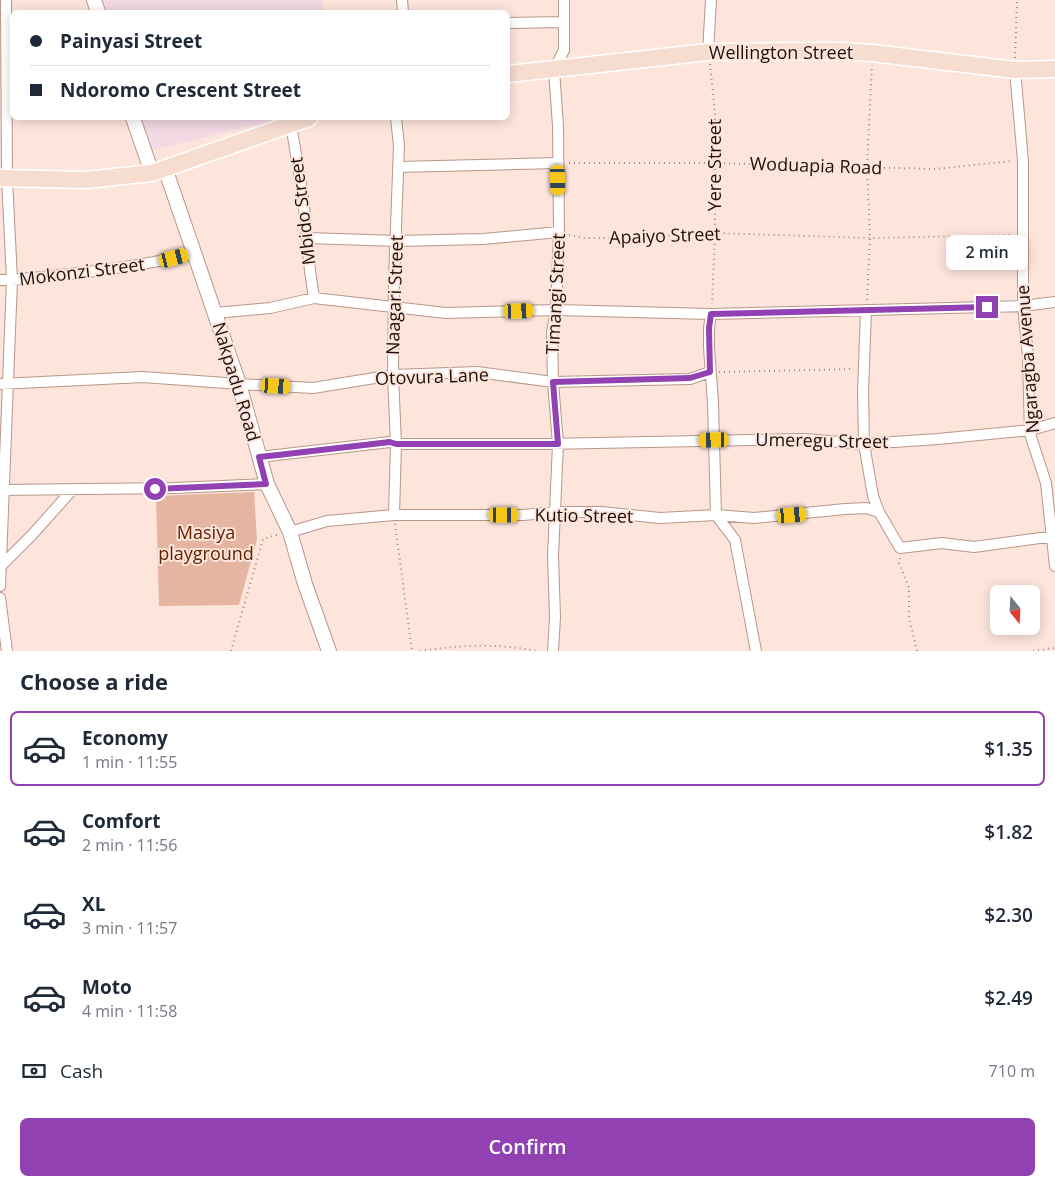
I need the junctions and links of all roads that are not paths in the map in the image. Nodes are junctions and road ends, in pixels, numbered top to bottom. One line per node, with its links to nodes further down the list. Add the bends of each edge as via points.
1 (6, 0): 7 (street)
2 (564, 0): 4 (street, Timangi Street)
3 (711, 0): 6 (street)
4 (564, 22): 5 (street); 9 (street, Timangi Street, via 564,50)
5 (510, 24)
6 (708, 52): 9 (main road, Wellington Street); 10 (main road, Wellington Street, via 840,51)
7 (6, 59): 19 (street)
8 (1055, 69): 10 (main road, Wellington Street)
9 (554, 70): 11 (main road, Wellington Street); 16 (street, Timangi Street)
10 (1015, 70): 28 (street, Ngaragba Avenue, via 1023,161)
11 (510, 74)
12 (134, 120): 18 (street, Nakpadu Road)
13 (303, 120): 15 (main road)
14 (396, 120): 17 (street, Naagari Street)
15 (291, 124): 18 (main road); 21 (street, Mbido Street)
16 (558, 163): 17 (street); 20 (street, Timangi Street)
17 (398, 167): 22 (street, Naagari Street)
18 (158, 170): 19 (main road, via 86,180); 23 (street, Nakpadu Road)
19 (4, 178): 25 (street)
20 (559, 232): 22 (street, via 483,239); 30 (street, Timangi Street)
21 (307, 238): 22 (street); 26 (street, Mbido Street)
22 (397, 241): 29 (street, Naagari Street)
23 (193, 254): 25 (street, Mokonzi Street, via 120,268); 32 (street, Nakpadu Road)
24 (0, 280): 25 (street, Mokonzi Street)
25 (12, 280): 37 (street)
26 (314, 298): 29 (street); 32 (street, via 270,308)
27 (1055, 302): 28 (street)
28 (1023, 306): 31 (street); 40 (street, Ngaragba Avenue)
29 (395, 308): 30 (street, via 446,313); 35 (street, Naagari Street)
30 (556, 310): 33 (street); 36 (street, Timangi Street, via 552,332)
31 (866, 310): 33 (street); 44 (street)
32 (215, 313): 38 (street, Nakpadu Road)
33 (711, 314): 34 (street)
34 (710, 372): 36 (street, Otovura Lane, via 690,378); 41 (street)
35 (392, 375): 36 (street, Otovura Lane, via 477,372); 38 (street, Otovura Lane, via 313,388); 42 (street, Naagari Street)
36 (553, 382): 43 (street, Timangi Street)
37 (4, 383): 38 (street, Otovura Lane, via 143,377); 47 (street)
38 (239, 384): 45 (street, Nakpadu Road)
39 (1055, 423): 40 (street, Umeregu Street)
40 (1031, 430): 44 (street, Umeregu Street); 54 (street, Ngaragba Avenue, via 1046,483)
41 (714, 440): 43 (street, Umeregu Street); 44 (street, Umeregu Street, via 804,439); 51 (street)
42 (396, 444): 43 (street, Umeregu Street); 45 (street, Umeregu Street, via 390,442); 52 (street, Naagari Street)
43 (558, 444): 49 (street, Timangi Street)
44 (864, 444): 50 (street)
45 (259, 457): 46 (street, Nakpadu Road)
46 (266, 484): 48 (street); 53 (street, Nakpadu Road)
47 (2, 490): 48 (street); 55 (street)
48 (73, 490): 55 (street)
49 (556, 512): 51 (street, Kutio Street, via 601,512 660,518); 52 (street, Kutio Street); 61 (street, Timangi Street)
50 (879, 512): 51 (street, Kutio Street, via 866,508 754,518); 54 (street, via 900,548 942,543 974,547)
51 (716, 515): 62 (street, via 735,540)
52 (394, 516): 53 (street, Kutio Street, via 327,521)
53 (290, 532): 60 (street, Nakpadu Road)
54 (1053, 536): 56 (street, Ngaragba Avenue)
55 (1, 566): 57 (street)
56 (1055, 566)
57 (0, 586)
58 (0, 598): 59 (street)
59 (7, 651)
60 (329, 651)
61 (553, 651)
62 (756, 651)

